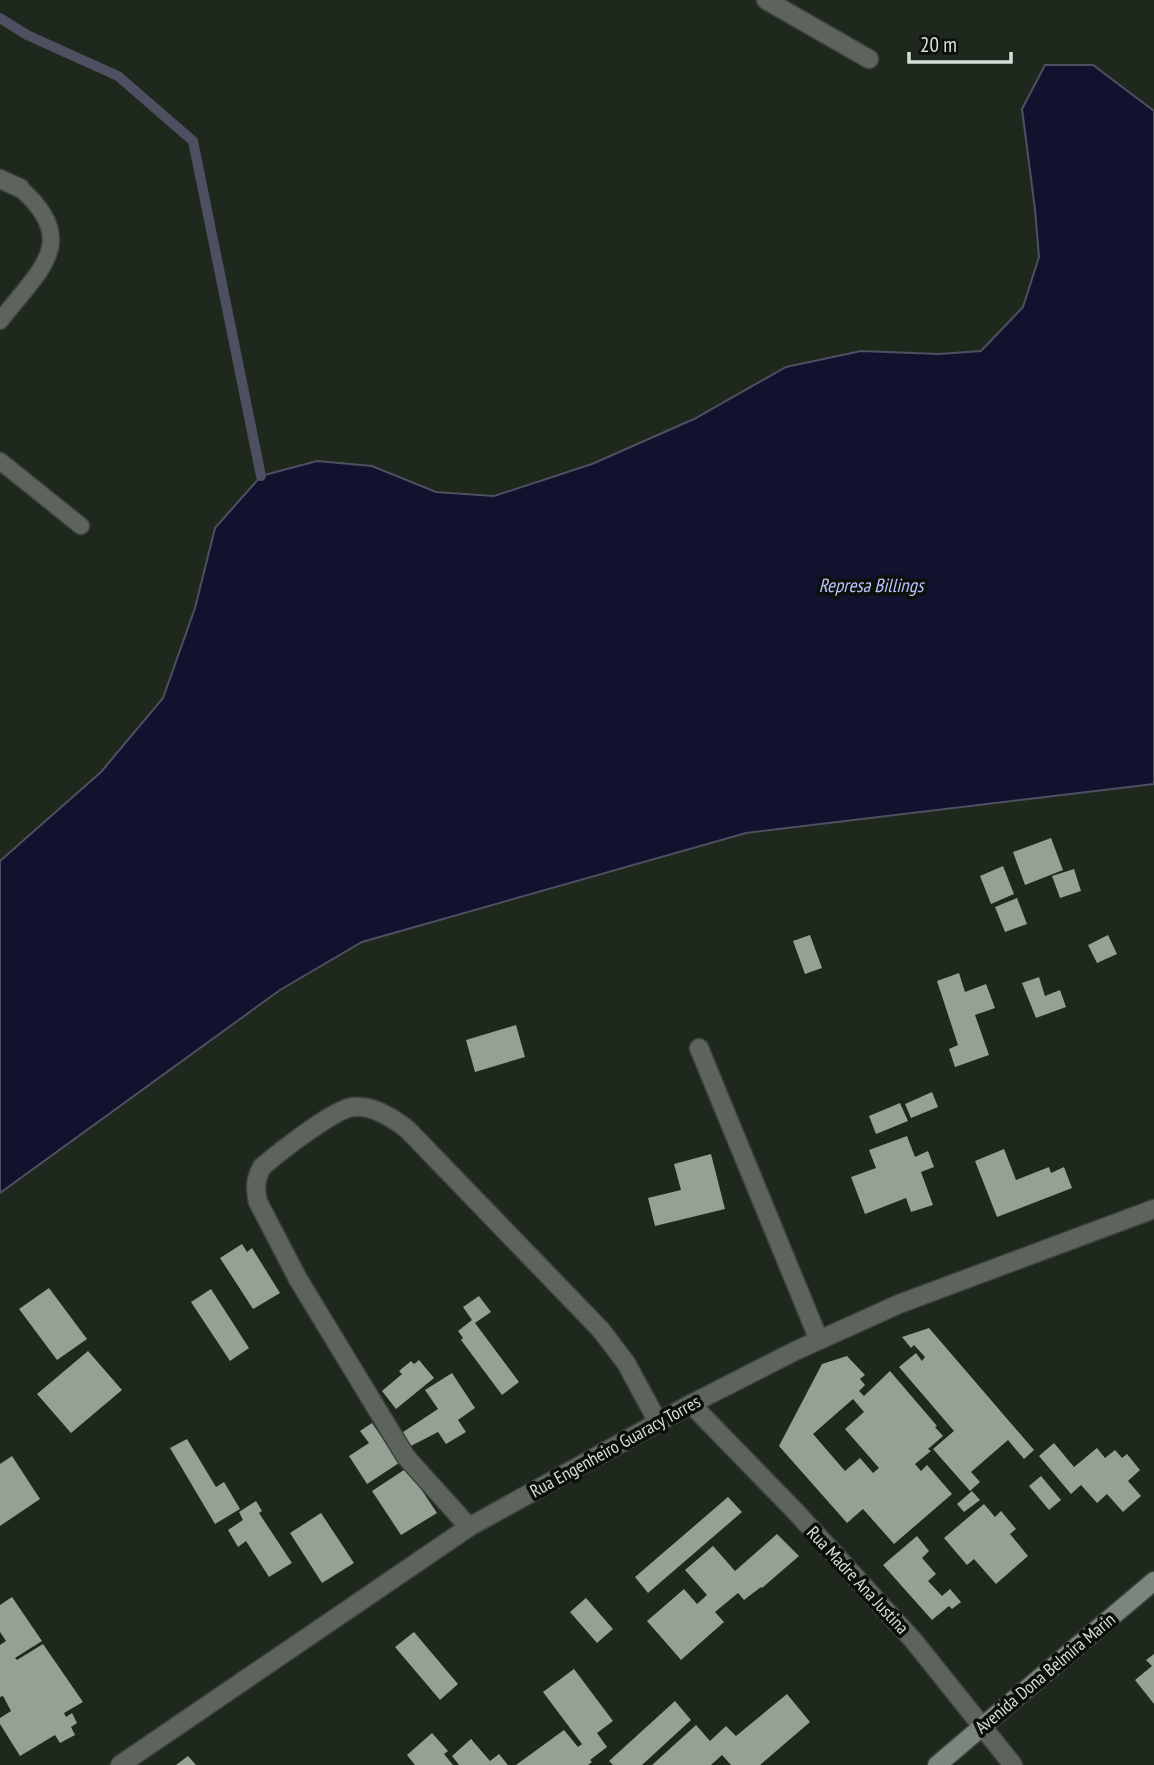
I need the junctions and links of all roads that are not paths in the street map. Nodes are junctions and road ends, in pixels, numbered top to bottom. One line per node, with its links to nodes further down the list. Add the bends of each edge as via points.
1 (766, 0): 2 (street)
2 (869, 59)
3 (0, 179): 4 (street)
4 (20, 188): 5 (lane, via 46,215 52,245 44,263)
5 (0, 321)
6 (0, 461): 7 (lane)
7 (81, 526)
8 (699, 1048): 10 (street)
9 (1154, 1209): 10 (street, Rua Engenheiro Guaracy Torres, via 899,1304)
10 (819, 1340): 11 (street, Rua Engenheiro Guaracy Torres)
11 (691, 1404): 12 (street, Rua Engenheiro Guaracy Torres); 15 (street, Rua Madre Ana Justina, via 913,1640)
12 (658, 1422): 13 (street, Rua Engenheiro Guaracy Torres); 13 (street, via 626,1363 601,1330 408,1130 392,1117 374,1111 353,1107 336,1114 262,1167 256,1178 258,1202 298,1279 406,1457)
13 (469, 1527): 16 (street, Rua Engenheiro Guaracy Torres)
14 (1154, 1581): 15 (main road, Avenida Dona Belmira Marin)
15 (983, 1726): 17 (main road, Avenida Dona Belmira Marin); 18 (street, Rua Madre Ana Justina)
16 (120, 1765)
17 (937, 1765)
18 (1013, 1765)

